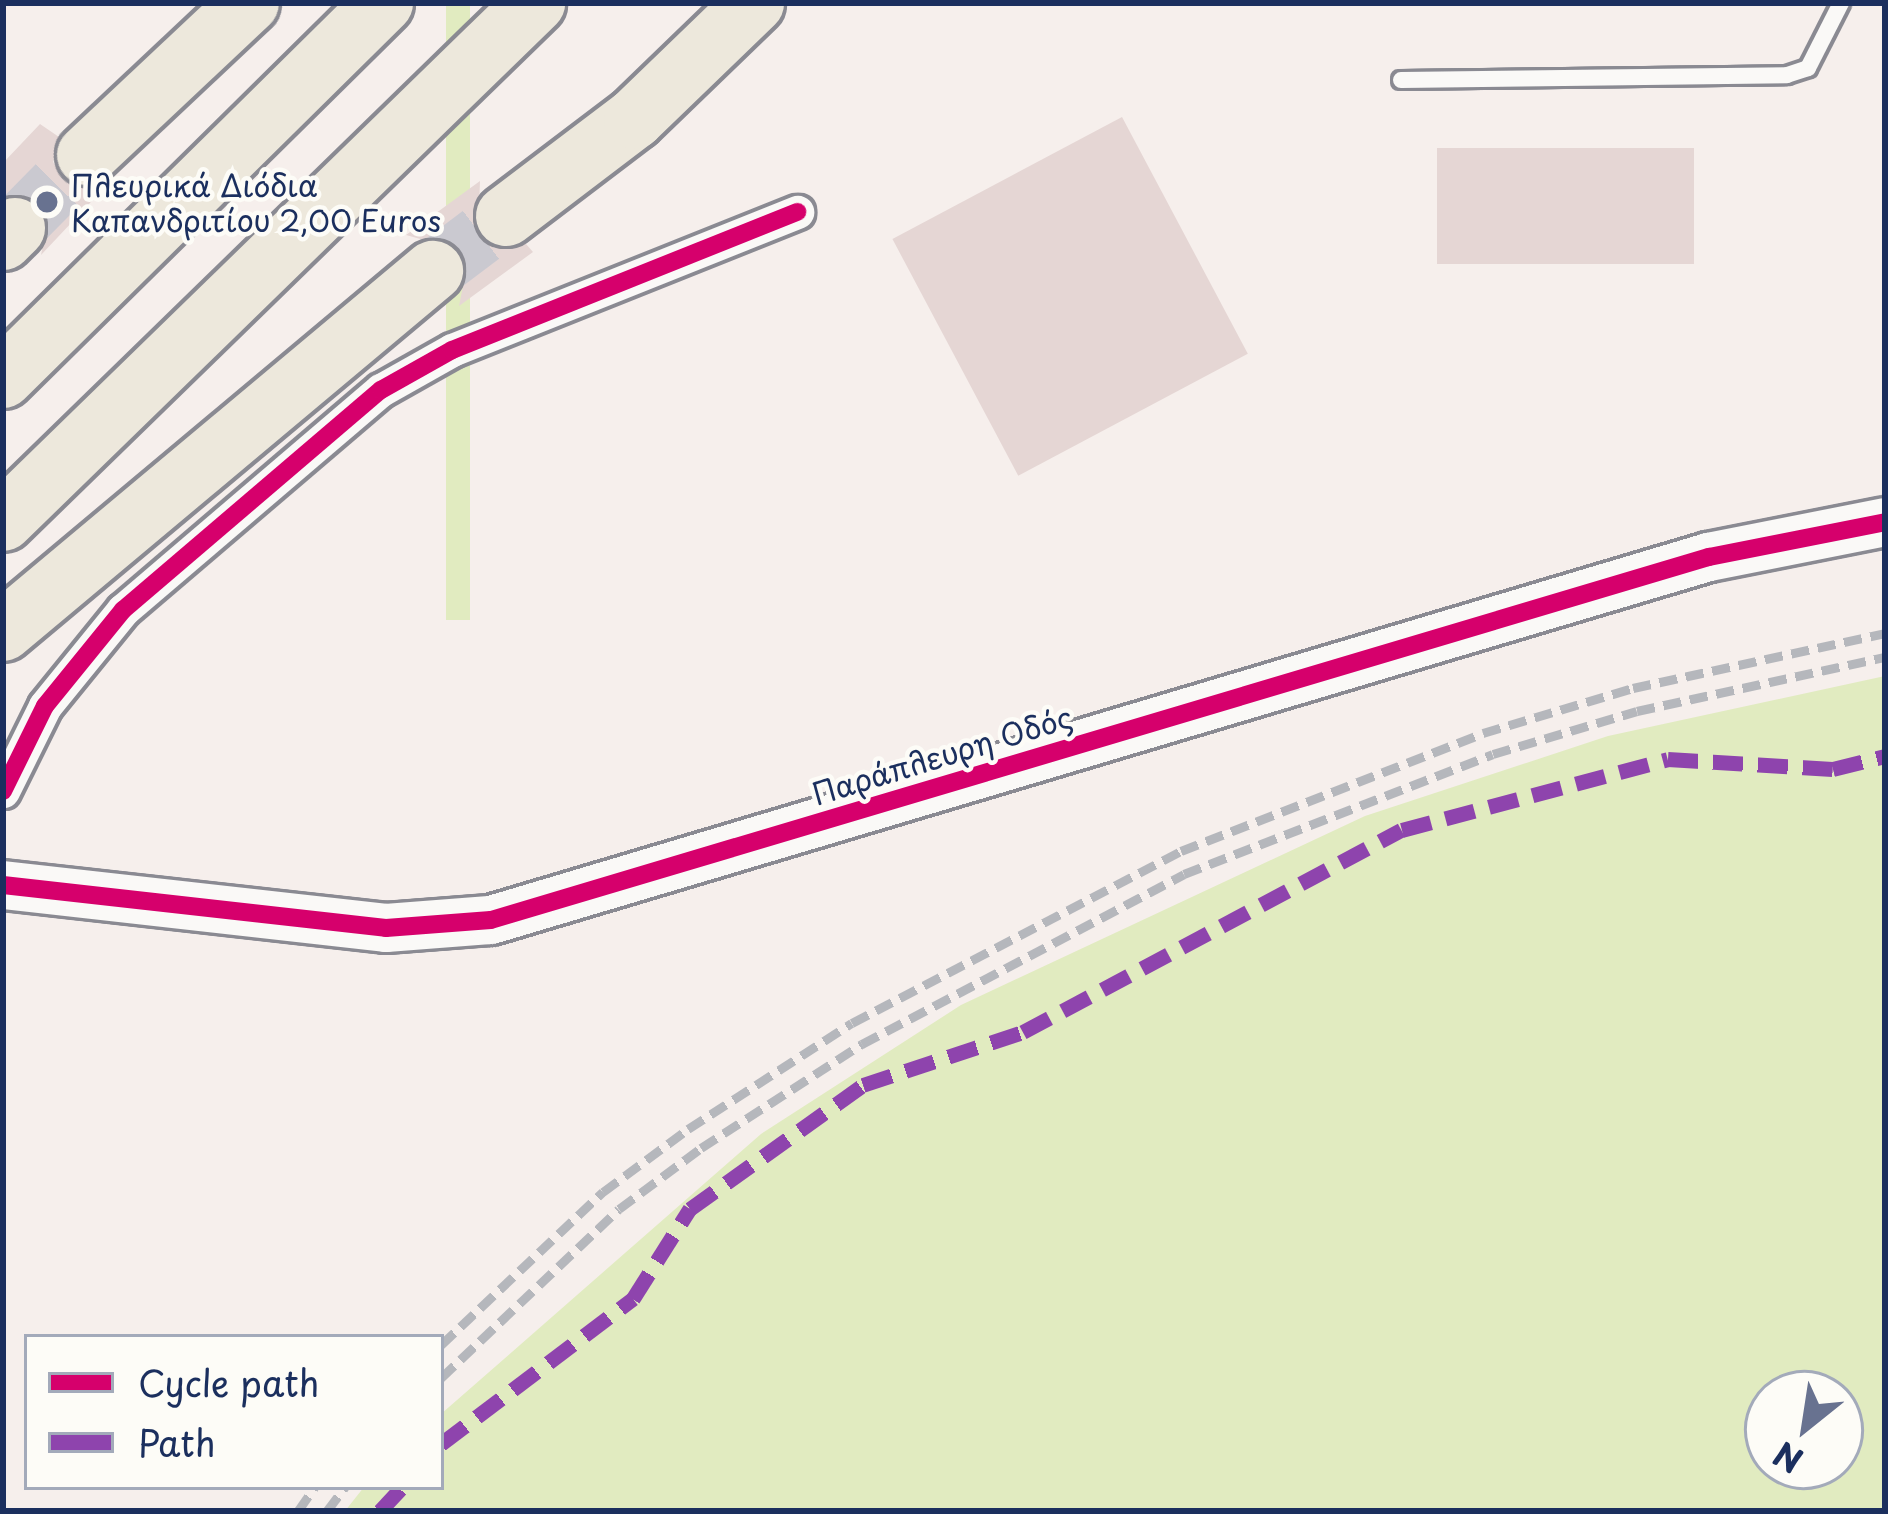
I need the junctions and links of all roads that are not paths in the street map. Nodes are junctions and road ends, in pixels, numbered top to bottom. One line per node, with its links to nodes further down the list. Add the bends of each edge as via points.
1 (230, 3): 7 (highway)
2 (249, 3): 7 (highway)
3 (383, 3): 13 (highway)
4 (535, 3): 14 (highway)
5 (1841, 3): 8 (lane, via 1808,68 1786,75)
6 (745, 8): 11 (highway, via 634,119)
7 (198, 52): 9 (highway)
8 (1400, 80)
9 (87, 155)
10 (797, 212): 17 (street, via 452,350 381,390 123,610 46,706)
11 (506, 217)
12 (433, 271): 16 (highway)
13 (3, 379)
14 (3, 521)
15 (1885, 522): 18 (street, Παράπλευρη Οδός, via 1686,563 491,920 339,925)
16 (3, 632)
17 (3, 791)
18 (3, 885)

